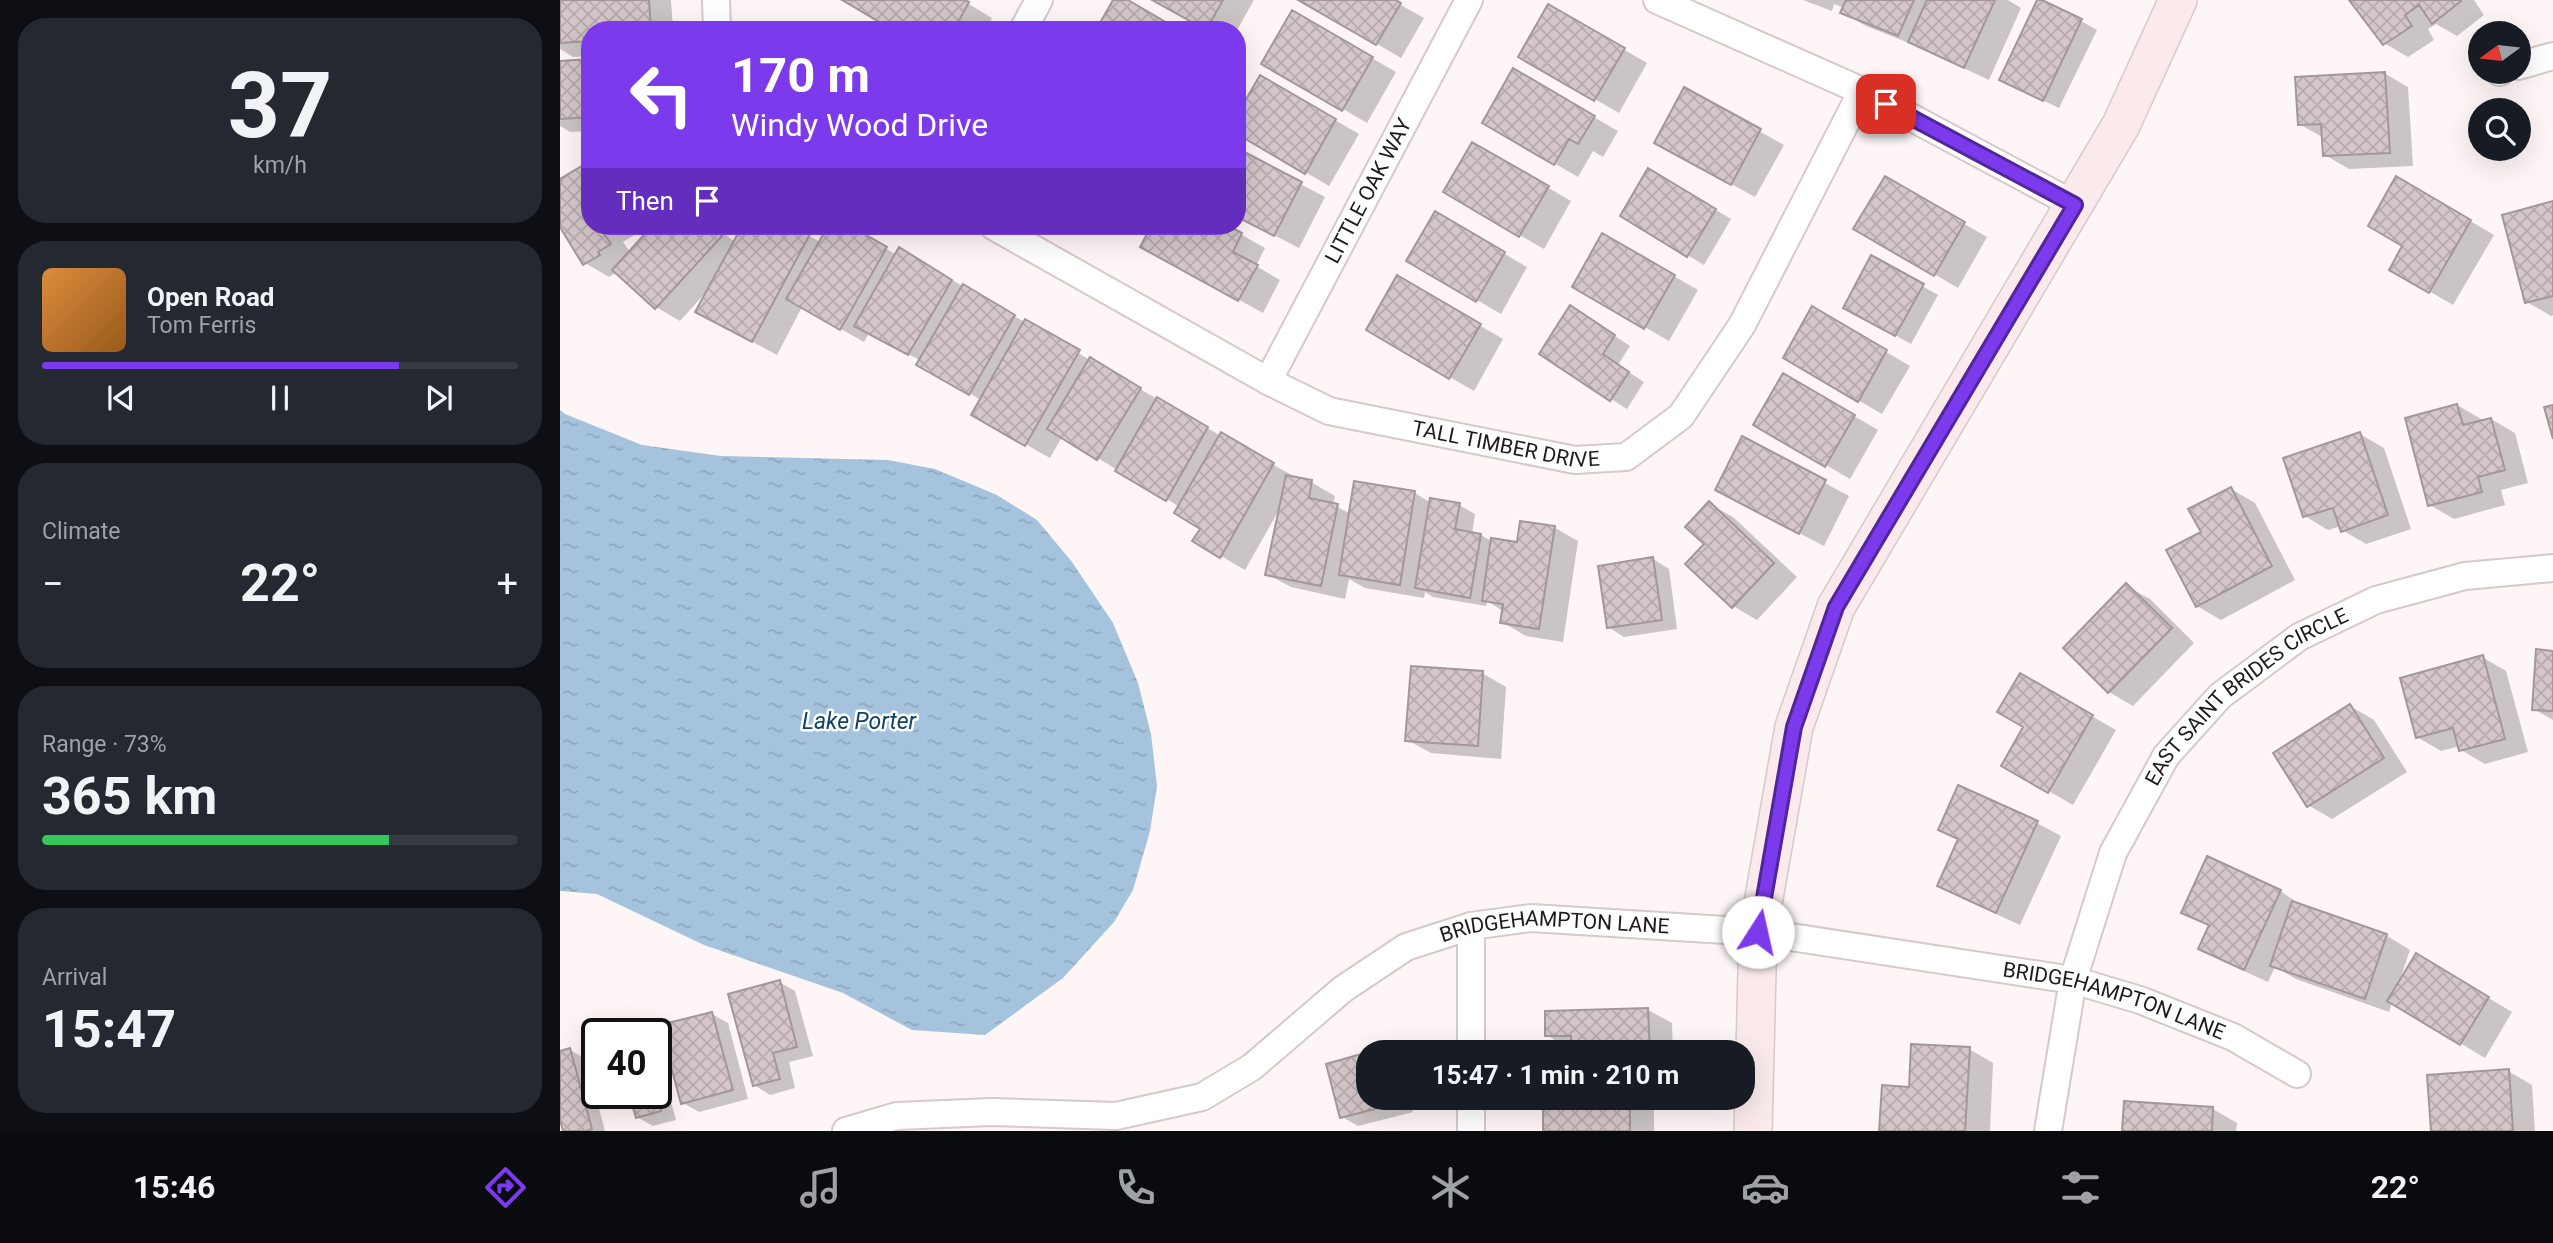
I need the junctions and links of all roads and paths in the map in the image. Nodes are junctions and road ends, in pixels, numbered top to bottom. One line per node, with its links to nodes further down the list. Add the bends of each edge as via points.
1 (716, 0): 6 (street)
2 (1040, 0): 7 (street)
3 (1469, 0): 13 (street, LITTLE OAK WAY)
4 (1657, 0): 10 (street)
5 (2178, 0): 11 (street, via 2121,125)
6 (717, 21)
7 (1028, 21)
8 (2553, 56): 9 (street)
9 (2531, 62)
10 (1862, 91): 11 (street); 13 (street, TALL TIMBER DRIVE, via 1742,325 1681,416 1626,457 1575,460 1329,411)
11 (2075, 205): 16 (street, via 1836,607 1794,727)
12 (1009, 235): 13 (street, TALL TIMBER DRIVE)
13 (1268, 381)
14 (2553, 568): 17 (street, EAST SAINT BRIDES CIRCLE, via 2465,576 2376,600 2299,637 2220,696 2166,756 2113,853)
15 (1471, 926): 16 (street, BRIDGEHAMPTON LANE, via 1531,918); 18 (street); 21 (street, BRIDGEHAMPTON LANE, via 1406,947 1343,989 1252,1067 1202,1097 1116,1116 991,1112 897,1116)
16 (1758, 932): 17 (street, BRIDGEHAMPTON LANE); 23 (street)
17 (2073, 980): 19 (street, BRIDGEHAMPTON LANE, via 2140,1000 2233,1037); 24 (street, EAST SAINT BRIDES CIRCLE)
18 (1471, 1040)
19 (2297, 1074)
20 (1471, 1110): 22 (street)
21 (846, 1131)
22 (1471, 1131)
23 (1754, 1131)
24 (2048, 1131)

